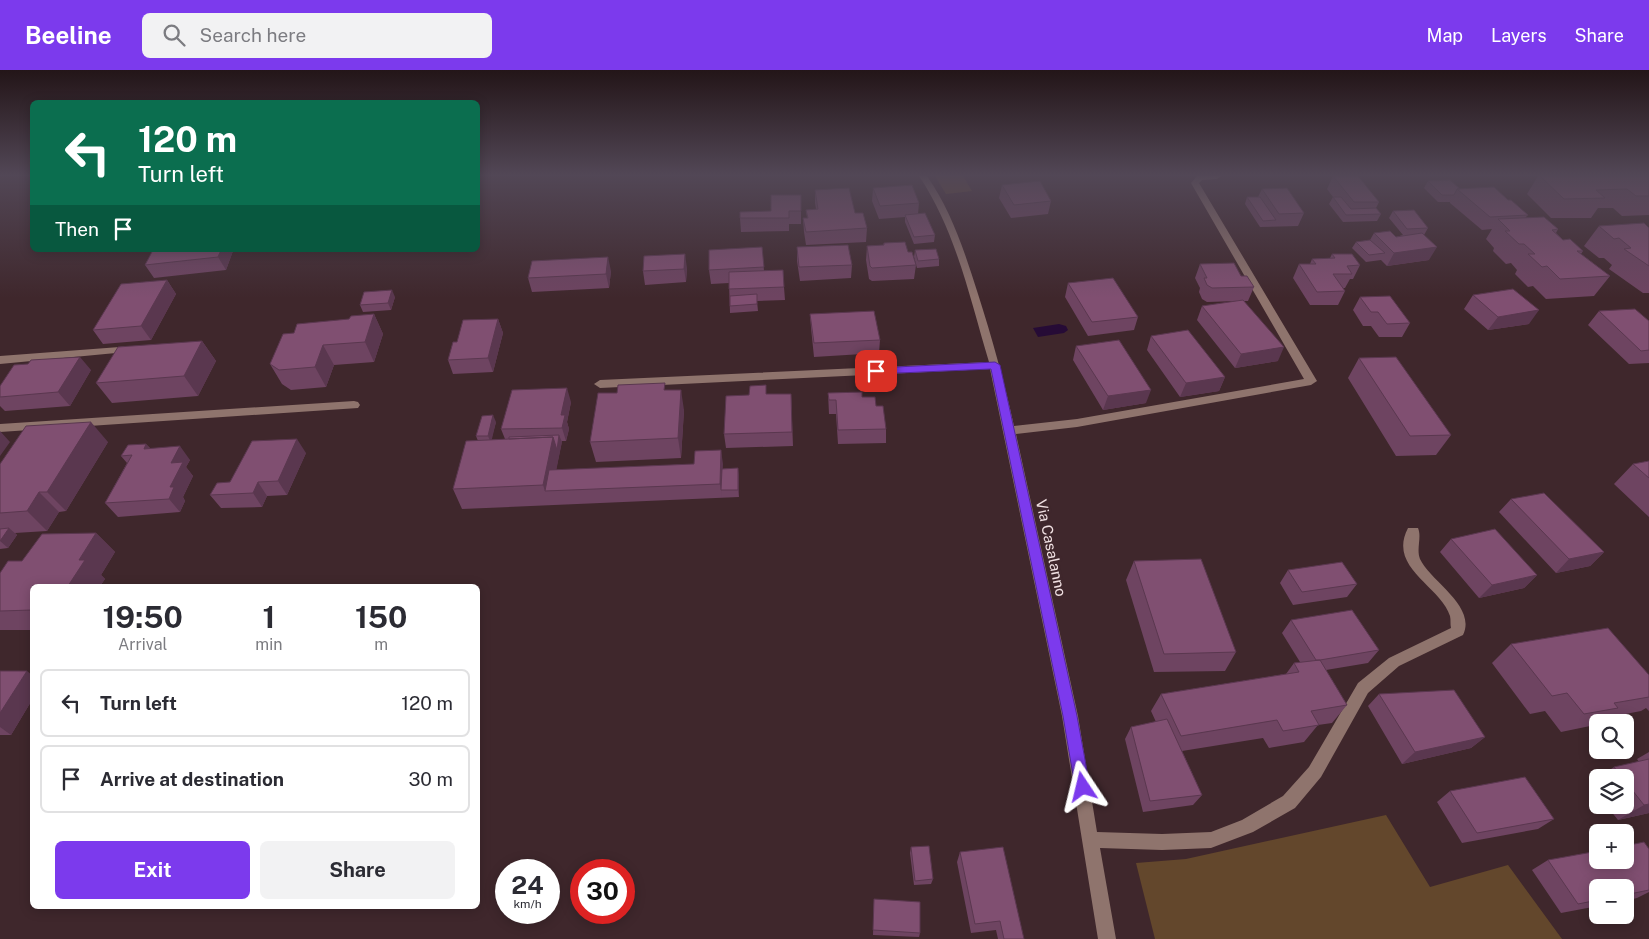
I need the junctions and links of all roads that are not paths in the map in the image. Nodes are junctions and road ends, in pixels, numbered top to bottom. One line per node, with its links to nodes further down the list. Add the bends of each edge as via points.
1 (945, 217): 5 (street, Via Casalanno, via 957,242)
2 (1215, 217): 9 (street, via 1311,382 1077,423)
3 (146, 348): 4 (street)
4 (0, 360)
5 (995, 365): 6 (street); 9 (street, Via Casalanno)
6 (600, 384)
7 (354, 405): 8 (street)
8 (0, 428)
9 (1009, 431): 11 (street, Via Casalanno, via 1070,716)
10 (1413, 532): 11 (street, via 1410,543 1412,559 1453,609 1459,622 1458,631 1394,662 1363,688 1315,772 1288,802 1247,826 1211,840)
11 (1092, 840): 12 (street, Via Casalanno)
12 (1107, 939)

